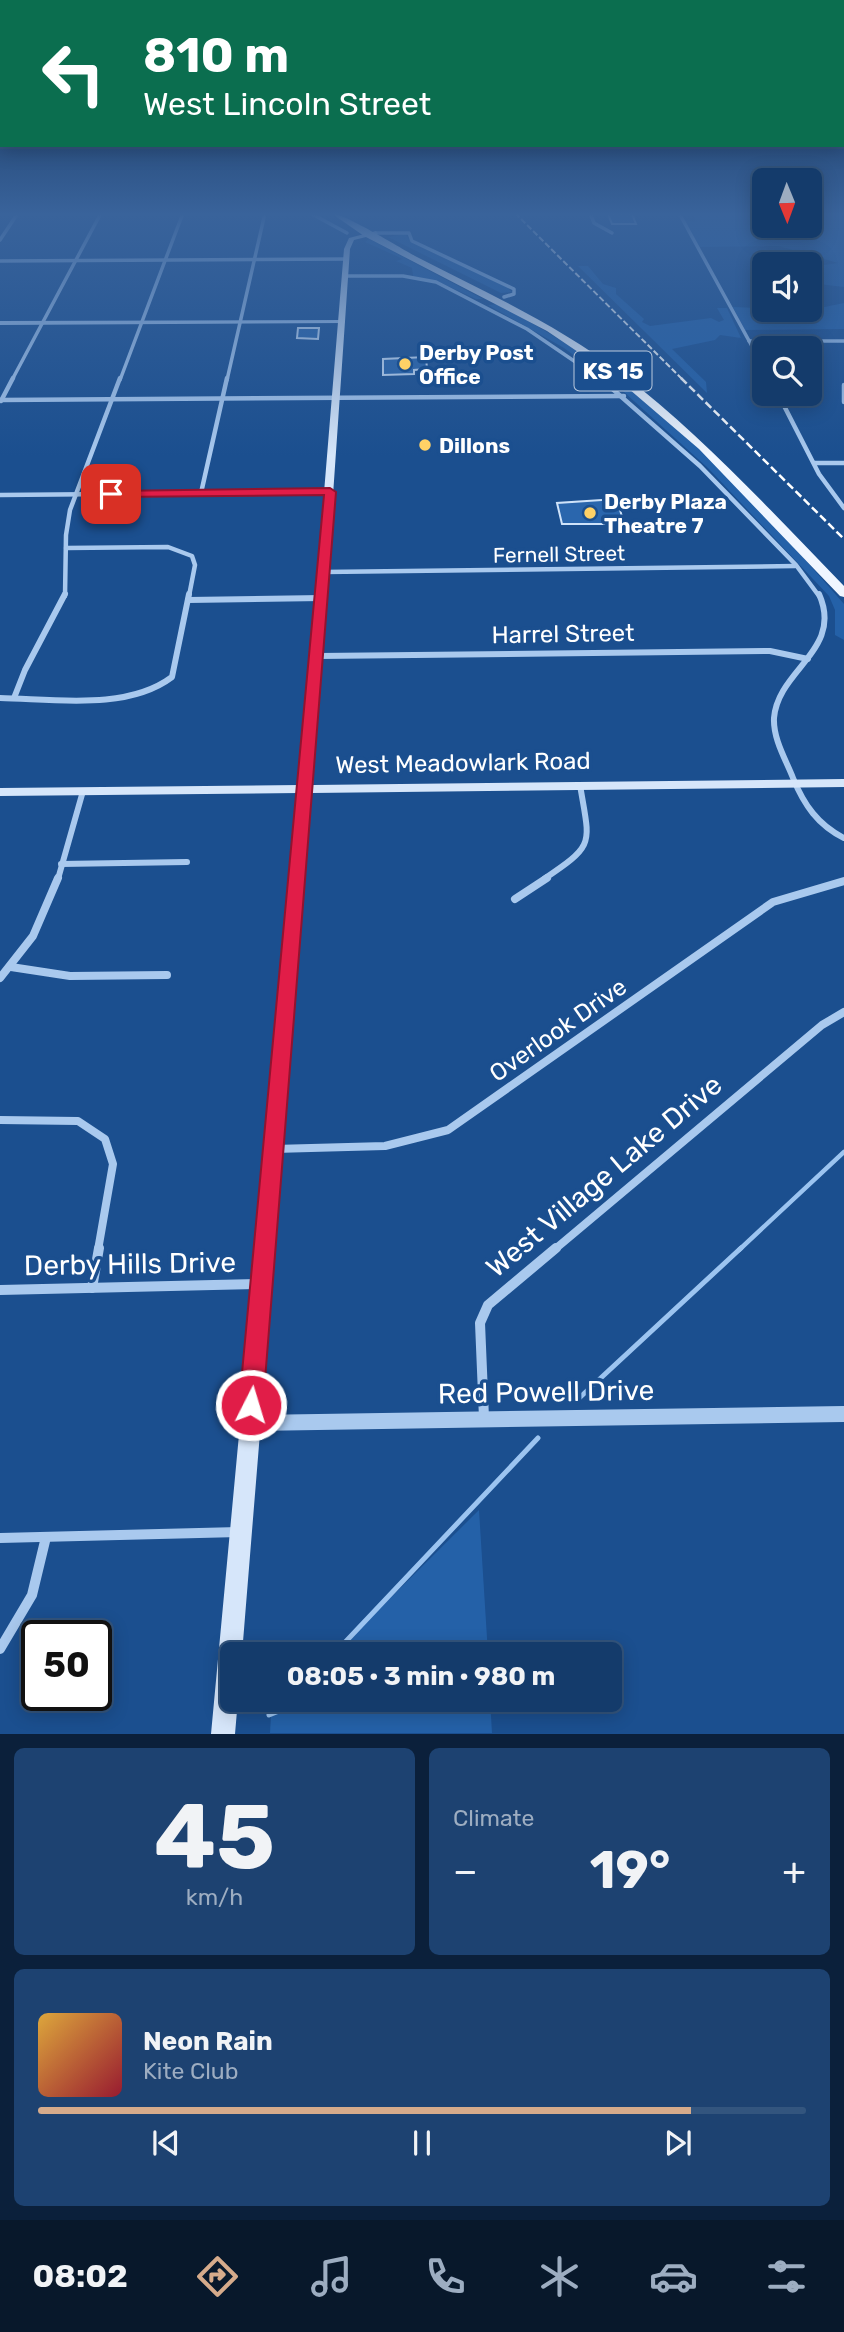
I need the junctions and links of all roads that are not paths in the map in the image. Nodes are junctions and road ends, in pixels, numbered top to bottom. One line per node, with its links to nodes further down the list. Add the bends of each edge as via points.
1 (57, 294): 16 (street)
2 (152, 294): 14 (street)
3 (246, 294): 12 (street)
4 (345, 294): 13 (main road)
5 (461, 294): 11 (street)
6 (488, 294): 10 (main road, KS 15)
7 (491, 294): 10 (main road, KS 15)
8 (514, 294): 10 (street)
9 (723, 294): 17 (street)
10 (499, 298): 11 (street); 38 (main road, KS 15, via 527,309 595,351 684,419); 39 (main road, KS 15, via 590,354 665,413 713,456)
11 (479, 303): 21 (street, via 549,341)
12 (240, 321): 13 (street); 14 (street); 24 (street)
13 (343, 321): 22 (main road)
14 (141, 322): 16 (street); 23 (street)
15 (0, 323): 16 (street)
16 (42, 323): 25 (street)
17 (749, 341): 18 (street); 19 (street)
18 (844, 341)
19 (752, 346)
20 (844, 385): 26 (street)
21 (624, 396): 22 (street); 36 (street, via 679,445)
22 (337, 398): 24 (street); 30 (main road)
23 (112, 399): 24 (street); 25 (street); 32 (street)
24 (222, 399): 31 (street)
25 (0, 401)
26 (844, 402)
27 (784, 406): 28 (street)
28 (814, 463): 29 (street); 34 (street)
29 (844, 463)
30 (330, 492): 31 (street); 37 (main road)
31 (201, 493): 32 (street)
32 (76, 494): 33 (street); 35 (street, via 67,522)
33 (0, 495)
34 (844, 508)
35 (66, 548): 41 (street, via 168,547 188,554 195,565); 45 (street, via 64,597)
36 (795, 566): 37 (street, Fernell Street); 43 (street, via 823,602 828,622)
37 (324, 572): 40 (main road)
38 (844, 577)
39 (844, 593)
40 (322, 598): 41 (street); 42 (main road)
41 (188, 600): 45 (street, via 174,674 166,684 129,697)
42 (318, 656): 43 (street, Harrel Street, via 770,651); 49 (main road)
43 (808, 659): 46 (street, via 775,710 775,729)
44 (0, 698): 45 (street)
45 (14, 698)
46 (795, 783): 47 (main road, West Meadowlark Road); 48 (main road, West Meadowlark Road); 52 (street, via 814,817)
47 (844, 783)
48 (580, 785): 49 (main road, West Meadowlark Road); 56 (street, via 588,835 580,855)
49 (306, 787): 50 (main road, West Meadowlark Road); 62 (main road)
50 (83, 791): 51 (main road, West Meadowlark Road); 54 (street)
51 (0, 792)
52 (844, 838)
53 (187, 862): 54 (street)
54 (61, 864): 57 (street, via 46,917)
55 (844, 881): 62 (street, Overlook Drive, via 773,902 448,1130 393,1146)
56 (514, 899)
57 (11, 967): 58 (street, via 70,976); 59 (street)
58 (167, 975)
59 (0, 978)
60 (844, 1012): 67 (street, West Village Lake Drive, via 802,1041 488,1304 481,1323)
61 (0, 1120): 64 (street, via 78,1121 105,1139 113,1164)
62 (274, 1149): 63 (main road)
63 (261, 1284): 64 (street, Derby Hills Drive); 68 (main road)
64 (92, 1288): 65 (street, Derby Hills Drive)
65 (0, 1290)
66 (844, 1414): 67 (street, Red Powell Drive)
67 (484, 1421): 68 (street, Red Powell Drive)
68 (249, 1423): 69 (main road)
69 (240, 1532): 70 (street); 73 (main road)
70 (46, 1537): 71 (street); 72 (street, via 32,1595)
71 (0, 1538)
72 (0, 1649)
73 (223, 1734)

